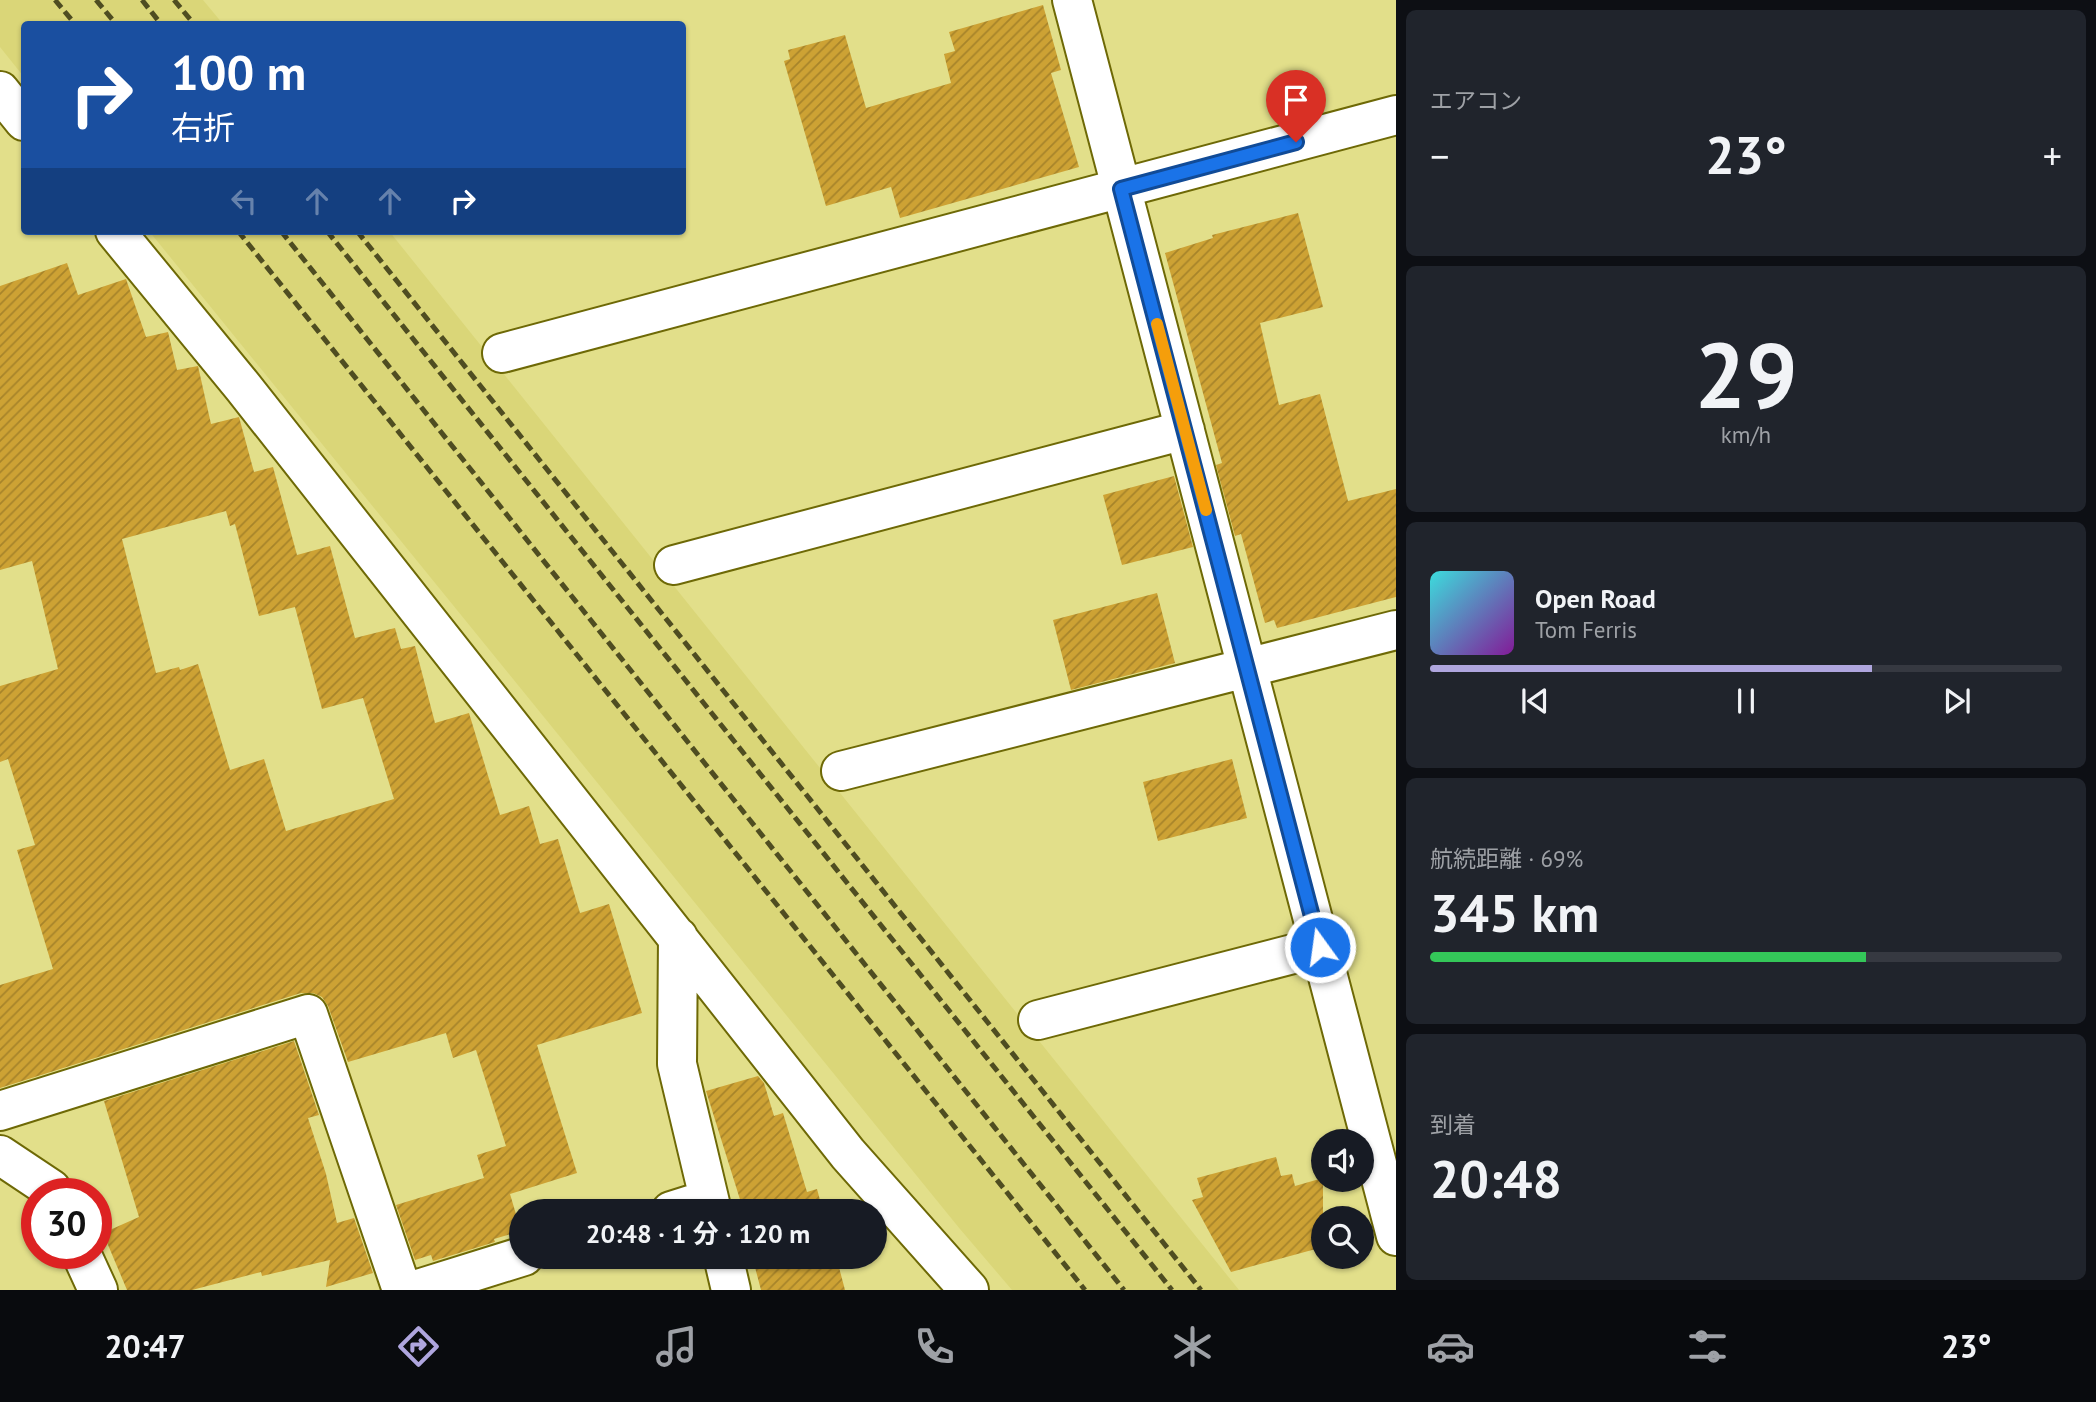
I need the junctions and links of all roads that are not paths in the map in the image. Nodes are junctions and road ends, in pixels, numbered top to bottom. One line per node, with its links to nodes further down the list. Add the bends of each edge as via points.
1 (1072, 0): 5 (street)
2 (0, 91): 4 (street)
3 (1396, 116): 5 (street)
4 (21, 117)
5 (1121, 189): 7 (street); 8 (street)
6 (118, 235): 13 (street)
7 (502, 353)
8 (1185, 430): 9 (street); 11 (street)
9 (674, 565)
10 (1396, 630): 11 (street)
11 (1247, 669): 12 (street); 14 (street)
12 (841, 771)
13 (678, 937): 19 (street, via 677,1064); 28 (street, via 848,1154)
14 (1320, 947): 15 (street); 20 (street)
15 (1038, 1020)
16 (0, 1111): 25 (street, via 308,1013)
17 (0, 1155): 18 (street)
18 (34, 1178)
19 (710, 1199)
20 (1396, 1236)
21 (509, 1261): 26 (street)
22 (88, 1269): 24 (street)
23 (726, 1269): 27 (street)
24 (98, 1290)
25 (402, 1290)
26 (415, 1290)
27 (731, 1290)
28 (969, 1290)

